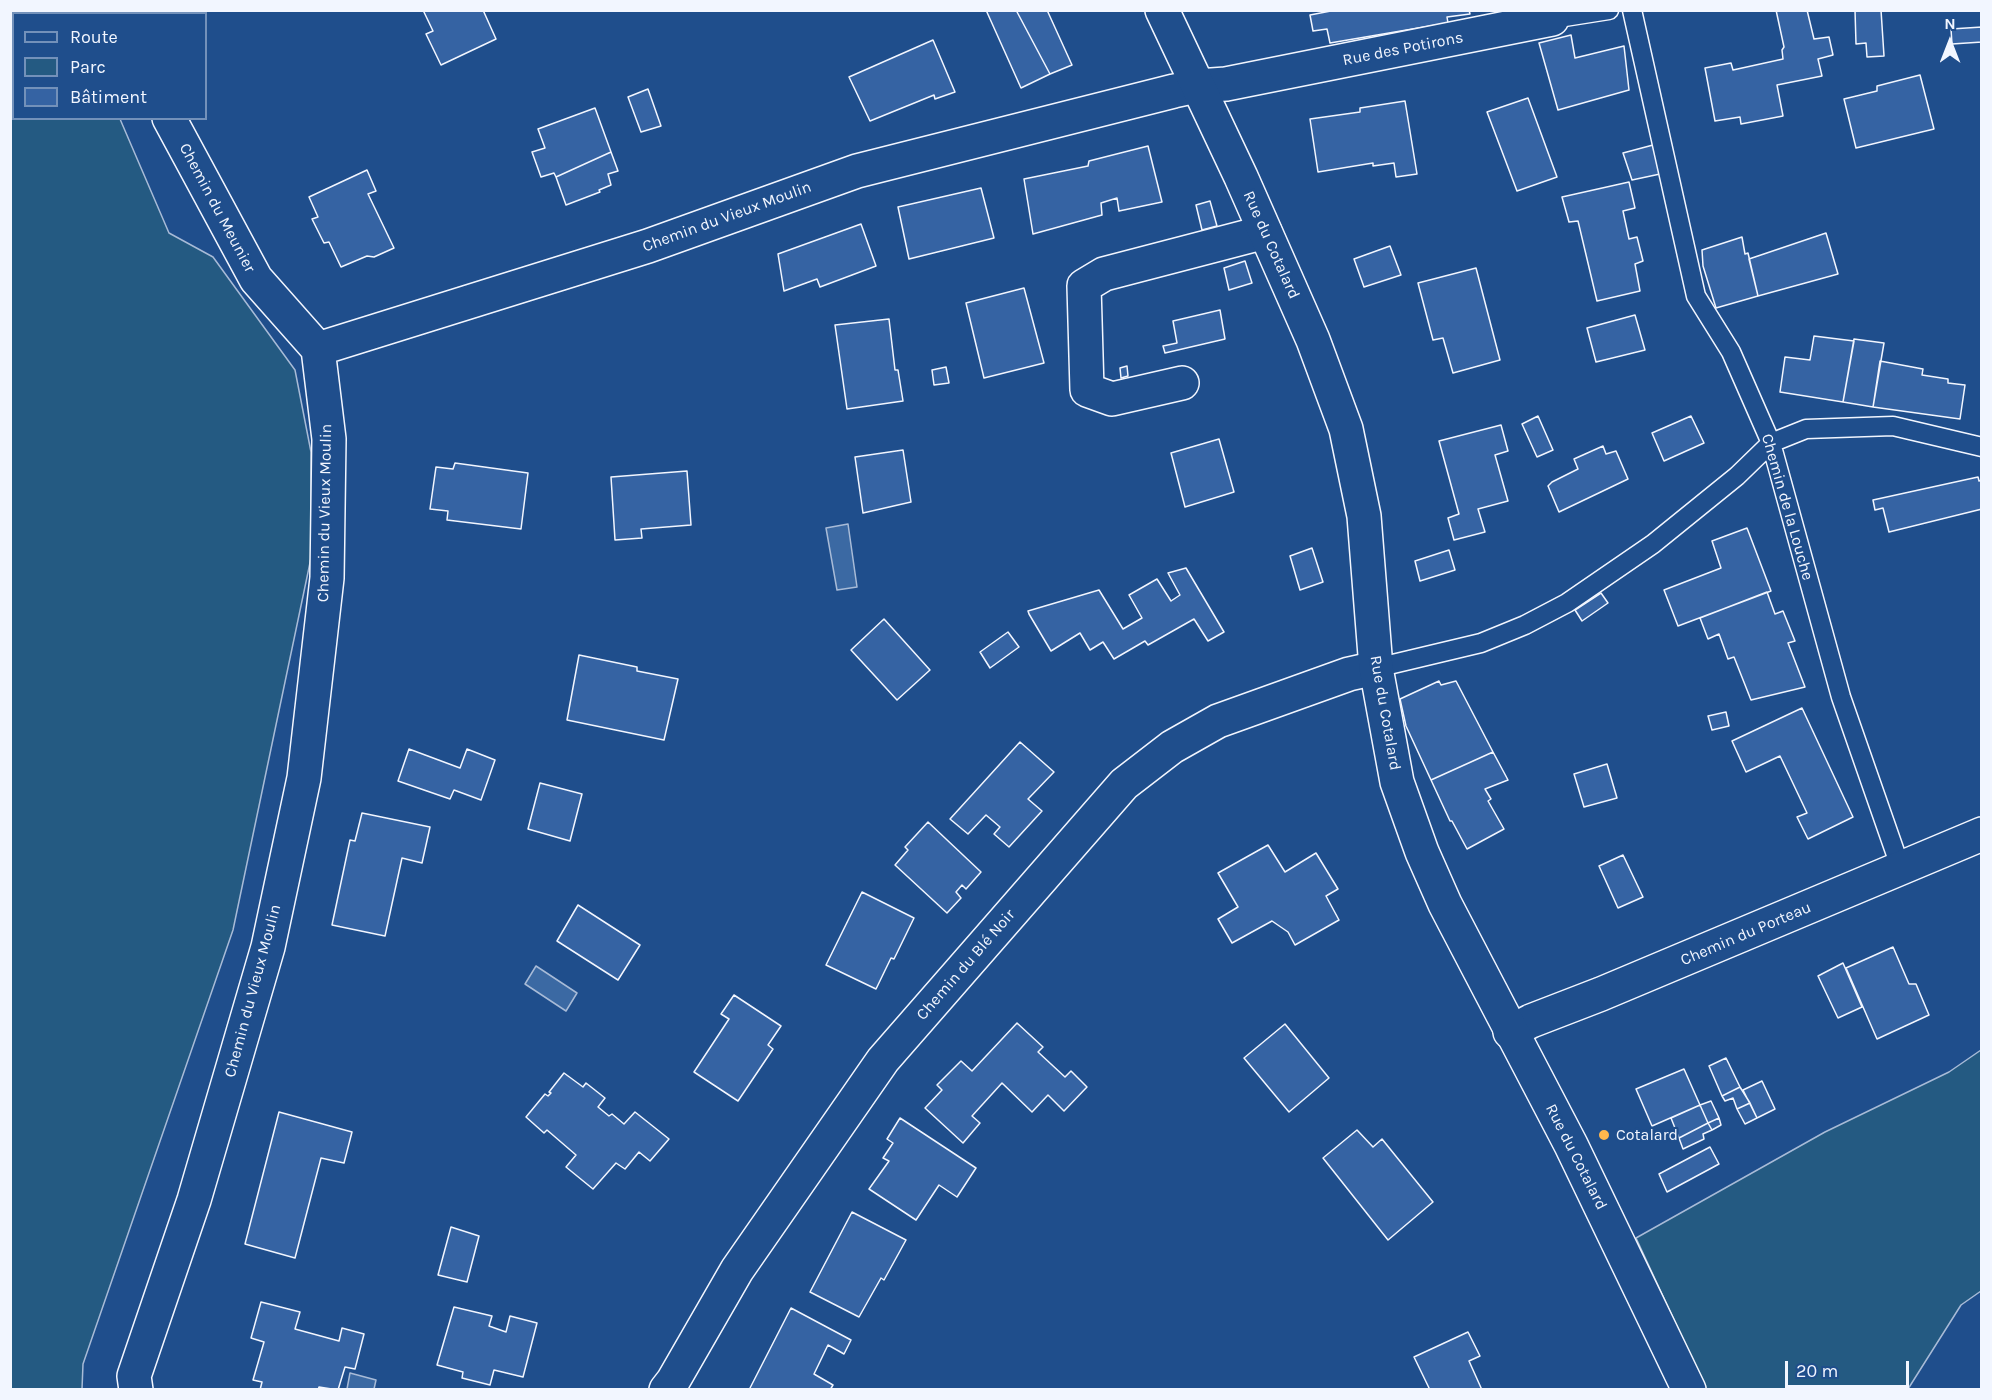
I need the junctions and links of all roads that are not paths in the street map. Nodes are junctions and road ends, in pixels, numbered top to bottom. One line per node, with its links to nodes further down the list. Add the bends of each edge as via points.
1 (1162, 10): 5 (street, Rue du Cotalard)
2 (1609, 10): 4 (lane, Rue des Potirons)
3 (1632, 10): 10 (lane, Chemin de la Louche, via 1696,296 1731,352)
4 (1550, 15): 5 (street, Rue des Potirons, via 1226,84)
5 (1197, 86): 7 (street, Rue du Cotalard); 8 (street, Chemin du Vieux Moulin, via 857,171 648,246)
6 (170, 120): 8 (street, Chemin du Meunier, via 256,279)
7 (1265, 232): 9 (street, via 1104,274 1084,285 1088,390 1112,399); 12 (street, Rue du Cotalard, via 1313,340 1346,429 1364,516)
8 (318, 349): 16 (street, Chemin du Vieux Moulin, via 329,439 327,578 304,778 268,947 194,1200 134,1376)
9 (1182, 383)
10 (1771, 443): 11 (lane, via 1806,429 1893,426); 12 (lane, via 1653,544 1567,603 1525,626 1481,643); 14 (lane, Chemin de la Louche, via 1841,697)
11 (1982, 447)
12 (1376, 668): 15 (street, Rue du Cotalard, via 1397,782 1422,852 1444,904); 17 (street, Chemin du Blé Noir, via 1218,721 1172,747 1124,784 883,1060 737,1270)
13 (1982, 834): 14 (street, Chemin du Porteau)
14 (1901, 869): 15 (street, Chemin du Porteau)
15 (1510, 1032): 18 (street, Rue du Cotalard, via 1571,1145)
16 (136, 1389)
17 (666, 1389)
18 (1689, 1389)

